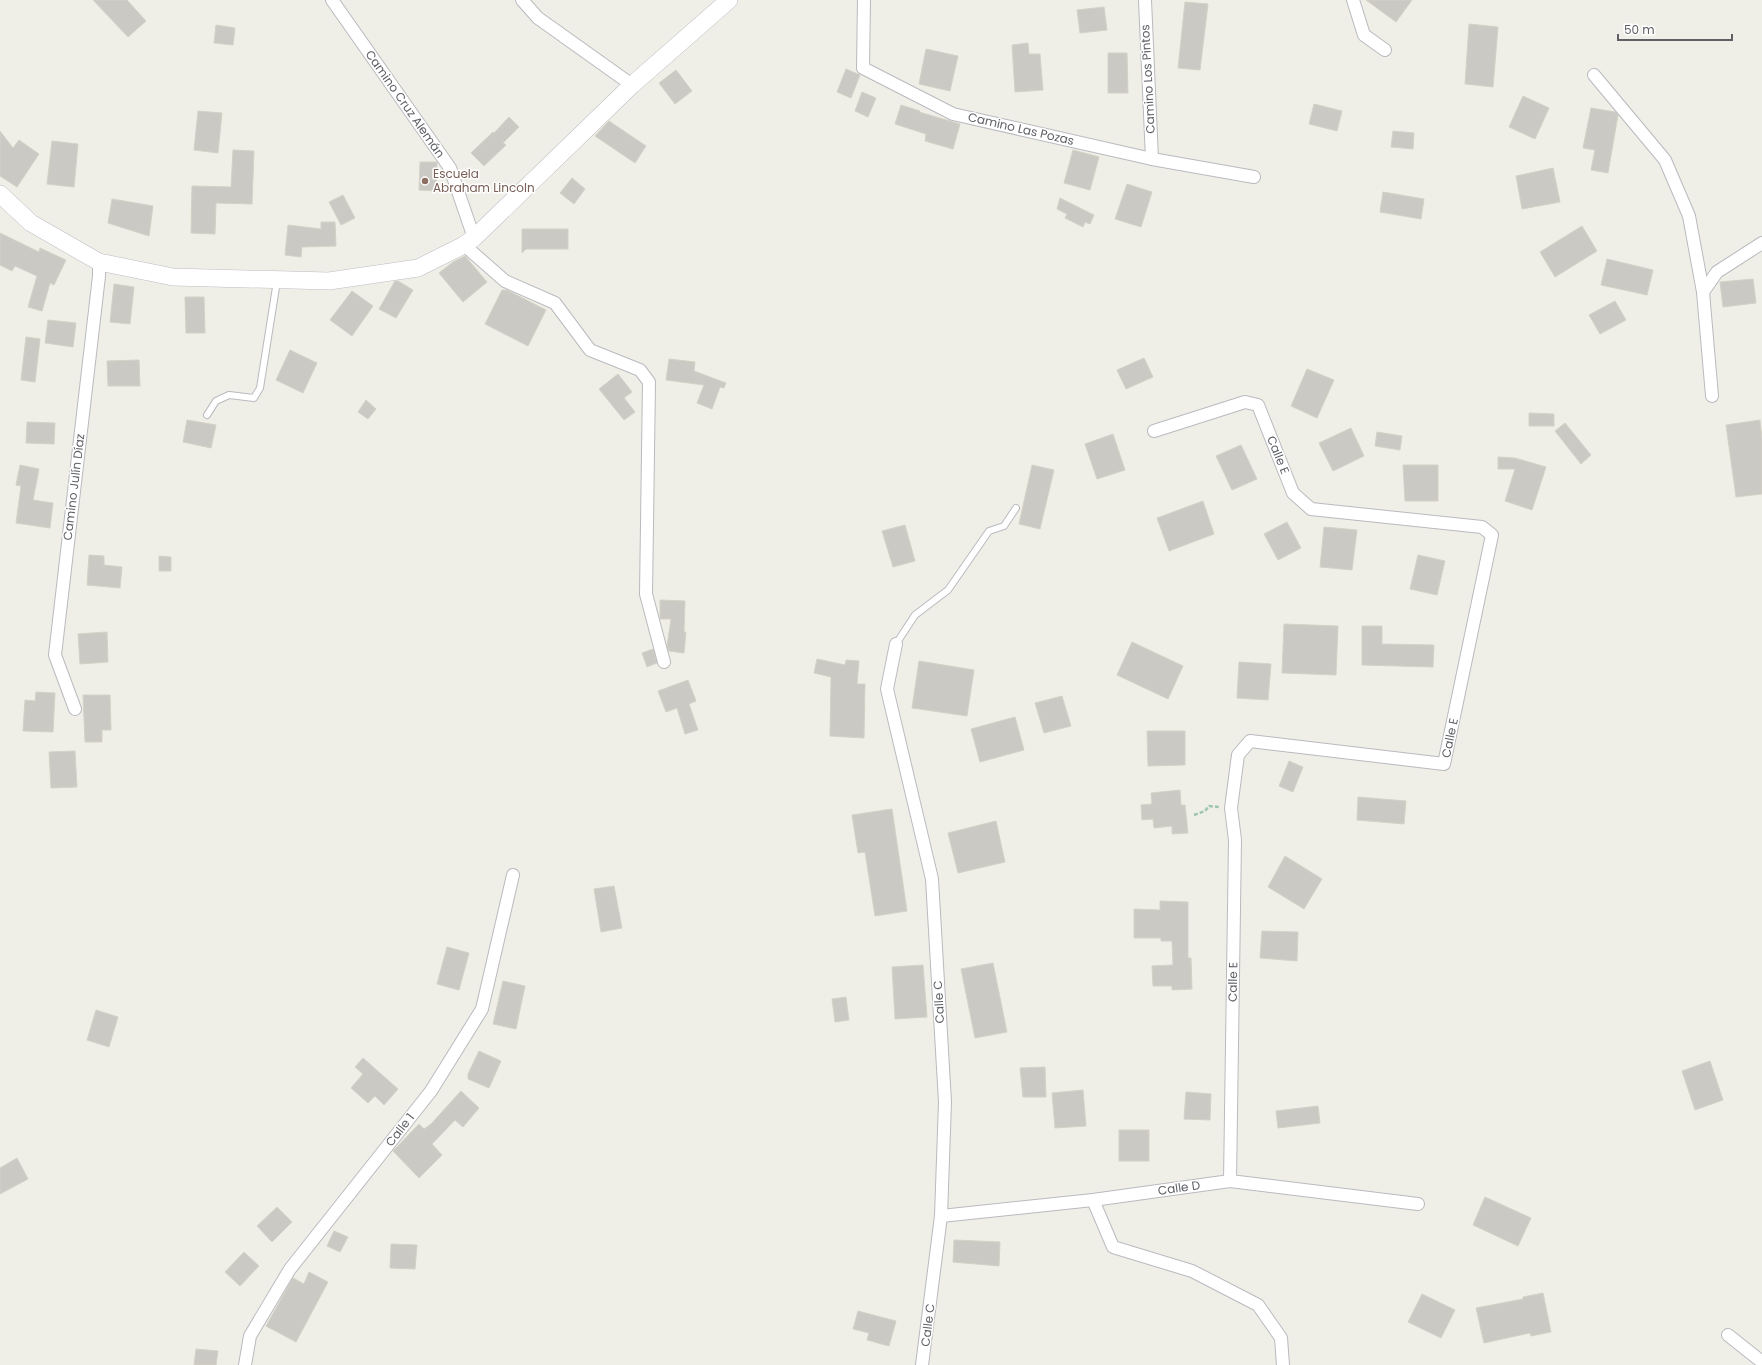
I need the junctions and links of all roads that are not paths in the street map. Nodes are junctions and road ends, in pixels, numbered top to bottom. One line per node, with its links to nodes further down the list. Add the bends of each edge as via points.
1 (332, 0): 13 (street, Camino Cruz Alemán, via 450,168)
2 (522, 0): 9 (street, via 538,18)
3 (729, 0): 9 (street)
4 (864, 0): 10 (street, Camino Las Pozas, via 863,68 953,114)
5 (1145, 0): 10 (street, Camino Los Pintos)
6 (1353, 0): 7 (street, via 1364,35)
7 (1385, 50)
8 (1594, 75): 17 (street, via 1665,160 1690,216)
9 (632, 85): 13 (street)
10 (1152, 159): 11 (street, Camino Las Pozas)
11 (1254, 177)
12 (0, 194): 15 (street, via 32,223)
13 (469, 242): 16 (street, via 418,268 328,281); 23 (street, via 506,281 555,303 590,350 640,370 649,382 646,594)
14 (1762, 243): 17 (street, via 1717,272)
15 (99, 262): 16 (street, via 173,276); 24 (street, Camino Julín Díaz, via 55,656)
16 (278, 280): 19 (lane, via 260,388 254,398 229,395 216,401)
17 (1703, 292): 18 (street)
18 (1712, 396)
19 (207, 415)
20 (1154, 431): 26 (street, Calle E, via 1245,402 1258,405 1293,493 1312,509 1482,527 1492,535 1444,764 1250,741 1238,755 1231,808 1235,840)
21 (1016, 508): 22 (lane, via 1004,526 990,531 948,590 915,615)
22 (896, 644): 29 (street, Calle C, via 887,689 932,879 945,1102)
23 (664, 662)
24 (76, 709)
25 (513, 874): 32 (street, Calle 1, via 482,1008 431,1091 290,1269 250,1336)
26 (1230, 1181): 27 (street, Calle D); 28 (street, Calle D)
27 (1093, 1200): 29 (street, Calle D); 34 (street, via 1113,1246 1192,1271 1258,1305 1281,1338)
28 (1418, 1204)
29 (941, 1216): 33 (street, Calle C)
30 (1728, 1335): 31 (street)
31 (1762, 1362)
32 (245, 1365)
33 (922, 1365)
34 (1283, 1365)

